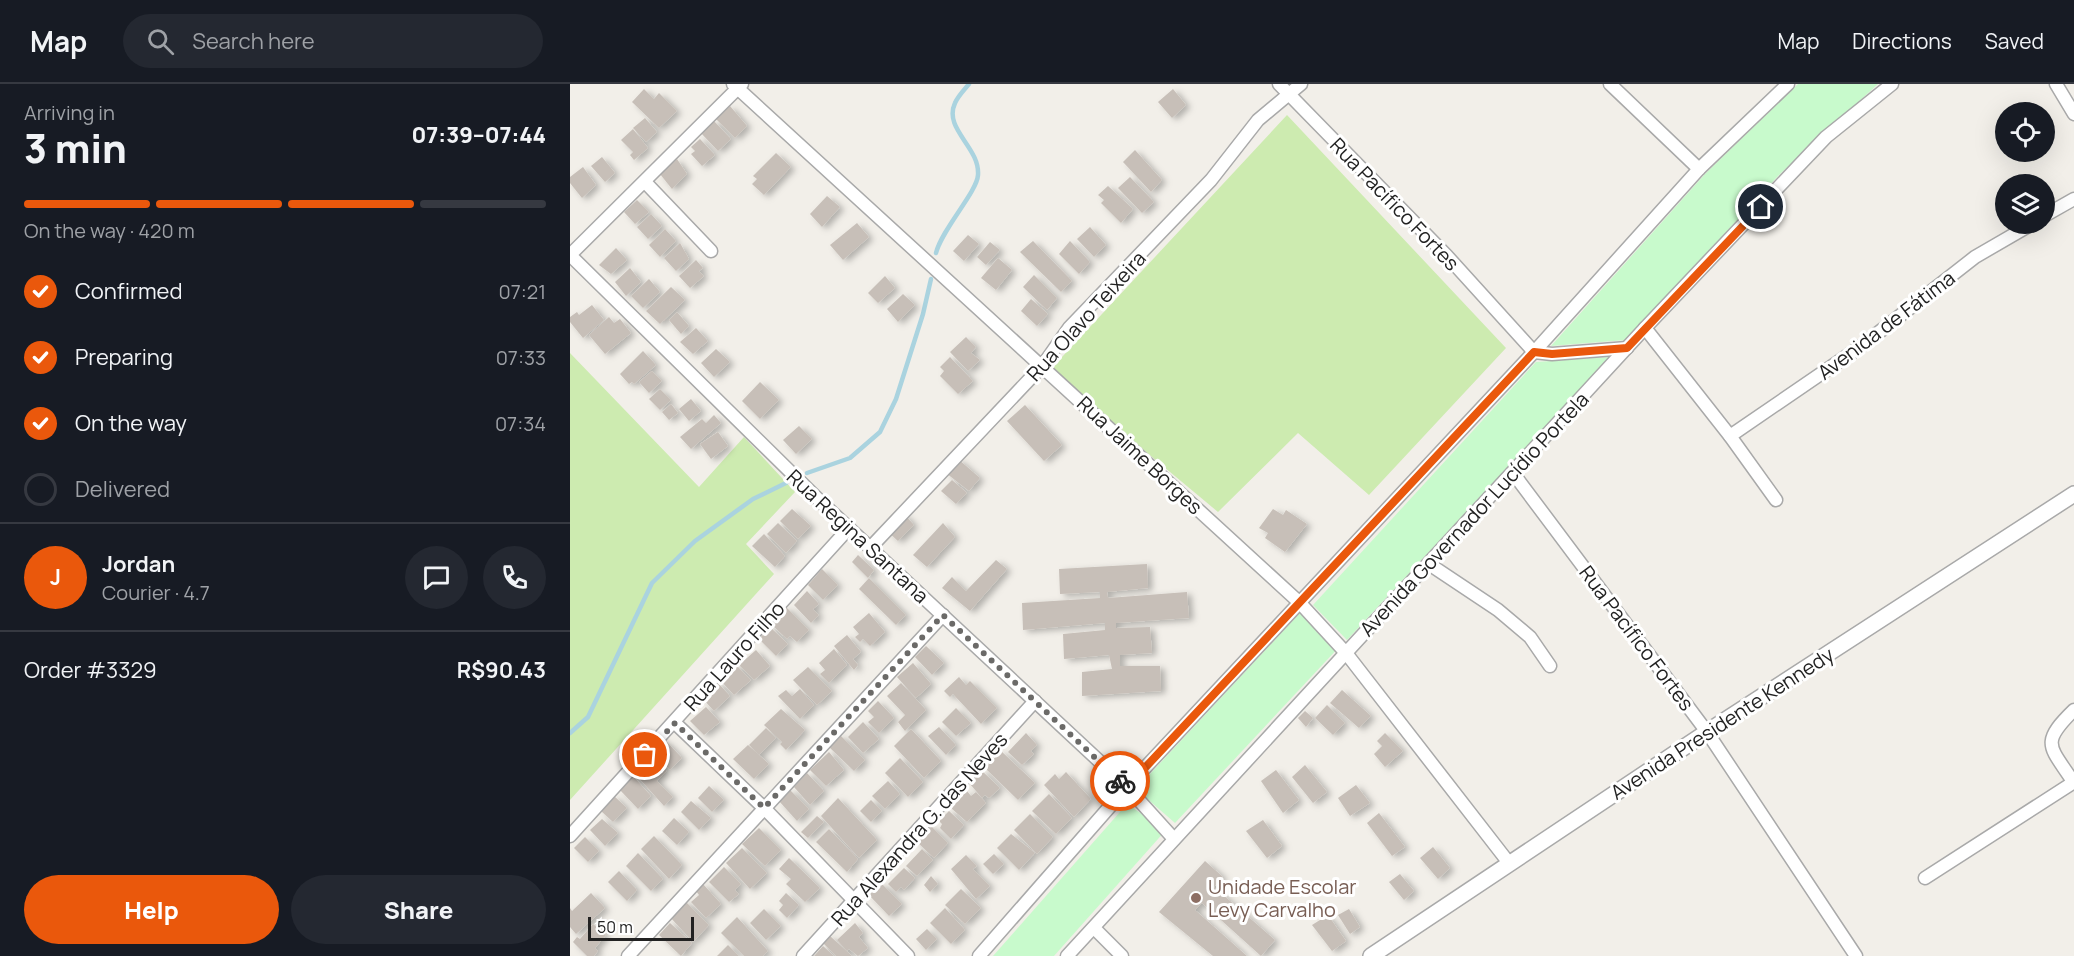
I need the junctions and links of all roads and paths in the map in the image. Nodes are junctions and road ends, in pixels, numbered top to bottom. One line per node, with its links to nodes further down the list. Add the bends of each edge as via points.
1 (1279, 84): 8 (street, Rua Pacífico Fortes)
2 (1301, 84): 8 (street, Rua Olavo Teixeira)
3 (1610, 84): 10 (street)
4 (1788, 84): 10 (street)
5 (1892, 84): 17 (street, Avenida Governador Lucídio Portela, via 1826,137)
6 (2056, 84): 9 (street)
7 (738, 86): 11 (street); 20 (street, Rua Jaime Borges)
8 (1289, 96): 19 (street, Rua Pacífico Fortes, via 1447,256); 20 (street, Rua Olavo Teixeira, via 1258,120 1211,180 1069,328)
9 (2074, 114)
10 (1699, 169): 19 (street)
11 (645, 182): 15 (street); 16 (street)
12 (2074, 199): 13 (street)
13 (2055, 210)
14 (2015, 234): 21 (street, Avenida de Fátima, via 1975,257 1860,347)
15 (711, 251)
16 (570, 255): 25 (street, Rua Regina Santana)
17 (1645, 328): 18 (street, Avenida Governador Lucídio Portela); 21 (street)
18 (1627, 348): 19 (street); 22 (street, Avenida Governador Lucídio Portela)
19 (1534, 352): 28 (street)
20 (1042, 365): 26 (street, Rua Olavo Teixeira); 28 (street, Rua Jaime Borges)
21 (1730, 436): 24 (street)
22 (1513, 473): 27 (street, Avenida Governador Lucídio Portela); 35 (street, Rua Pacífico Fortes)
23 (2074, 494): 35 (street, Avenida Presidente Kennedy)
24 (1776, 500)
25 (849, 528): 26 (street, Rua Regina Santana); 34 (street, Rua Lauro Filho)
26 (870, 548): 29 (street, Rua Regina Santana)
27 (1430, 564): 30 (street, Avenida Governador Lucídio Portela); 31 (street, via 1530,637)
28 (1300, 603): 30 (street, Rua Jaime Borges); 37 (street)
29 (943, 615): 32 (street, Rua Regina Santana); 38 (street)
30 (1346, 653): 40 (street, Avenida Governador Lucídio Portela); 41 (street, Rua Jaime Borges)
31 (1550, 666)
32 (1035, 702): 37 (street, Rua Regina Santana); 43 (street, Rua Alexandra G. das Neves)
33 (2074, 710): 36 (street, via 2054,729 2050,740)
34 (675, 723): 38 (street); 39 (street, Rua Lauro Filho)
35 (1707, 732): 41 (street, Avenida Presidente Kennedy); 52 (street, Rua Pacífico Fortes)
36 (2074, 783): 42 (street)
37 (1127, 787): 40 (street, Rua Regina Santana); 48 (street)
38 (764, 808): 43 (street); 45 (street)
39 (570, 836)
40 (1174, 839): 44 (street, Avenida Governador Lucídio Portela)
41 (1509, 863): 51 (street, Avenida Presidente Kennedy)
42 (1924, 878)
43 (855, 898): 46 (street, Rua Alexandra G. das Neves); 47 (street)
44 (1094, 928): 49 (street, Avenida Governador Lucídio Portela); 50 (street)
45 (628, 956)
46 (803, 956)
47 (908, 956)
48 (979, 956)
49 (1067, 956)
50 (1122, 956)
51 (1371, 956)
52 (1856, 956)

